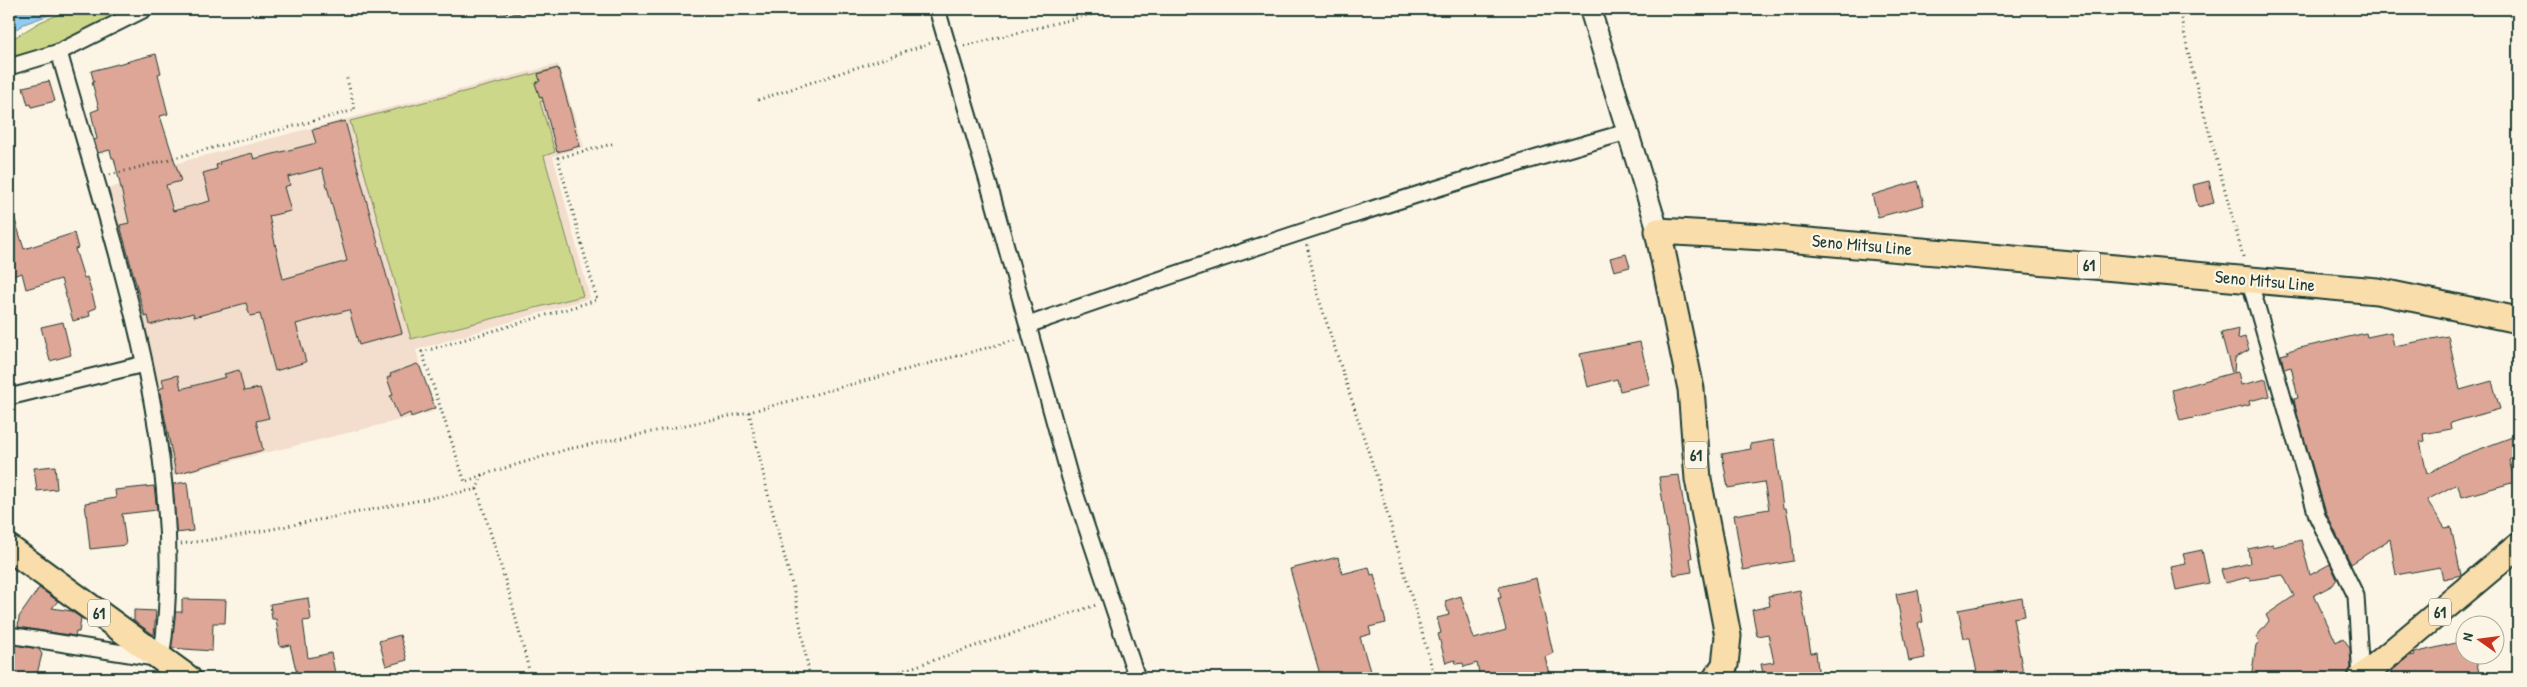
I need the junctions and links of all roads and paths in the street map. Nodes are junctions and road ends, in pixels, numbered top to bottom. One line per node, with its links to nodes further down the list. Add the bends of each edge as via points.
1 (145, 9): 7 (street)
2 (937, 9): 6 (street)
3 (1113, 9): 6 (path)
4 (1590, 9): 11 (street)
5 (2179, 9): 16 (path)
6 (948, 44): 10 (path); 18 (street)
7 (58, 52): 8 (street); 13 (street)
8 (9, 67)
9 (346, 75): 13 (path, via 355,110)
10 (758, 100)
11 (1627, 132): 14 (street, via 1485,172); 15 (street)
12 (616, 143): 22 (path, via 558,158 597,300 422,352 464,482)
13 (95, 180): 19 (street)
14 (1304, 230): 18 (street); 35 (path, via 1318,296 1377,478)
15 (1658, 231): 16 (main road, Seno Mitsu Line / 61, via 1764,237); 36 (main road, 61, via 1691,389 1698,479 1728,636 1725,665)
16 (2249, 279): 17 (main road, Seno Mitsu Line / 61, via 2377,291); 37 (street, via 2317,516 2356,596)
17 (2518, 320)
18 (1029, 331): 21 (path); 27 (street, via 1070,478)
19 (144, 364): 20 (street); 24 (street, via 166,502)
20 (9, 398)
21 (749, 412): 22 (path, via 568,449); 32 (path, via 795,596)
22 (482, 475): 23 (path)
23 (476, 489): 24 (path, via 236,536); 31 (path, via 510,596)
24 (168, 546): 29 (street, via 167,622)
25 (2518, 546): 37 (main road, 61)
26 (9, 548): 29 (main road, 61)
27 (1111, 600): 33 (path); 34 (street)
28 (9, 635): 29 (street)
29 (161, 659): 30 (main road, 61)
30 (188, 678)
31 (531, 678)
32 (810, 678)
33 (881, 678)
34 (1137, 678)
35 (1435, 678)
36 (1716, 678)
37 (2361, 678)

